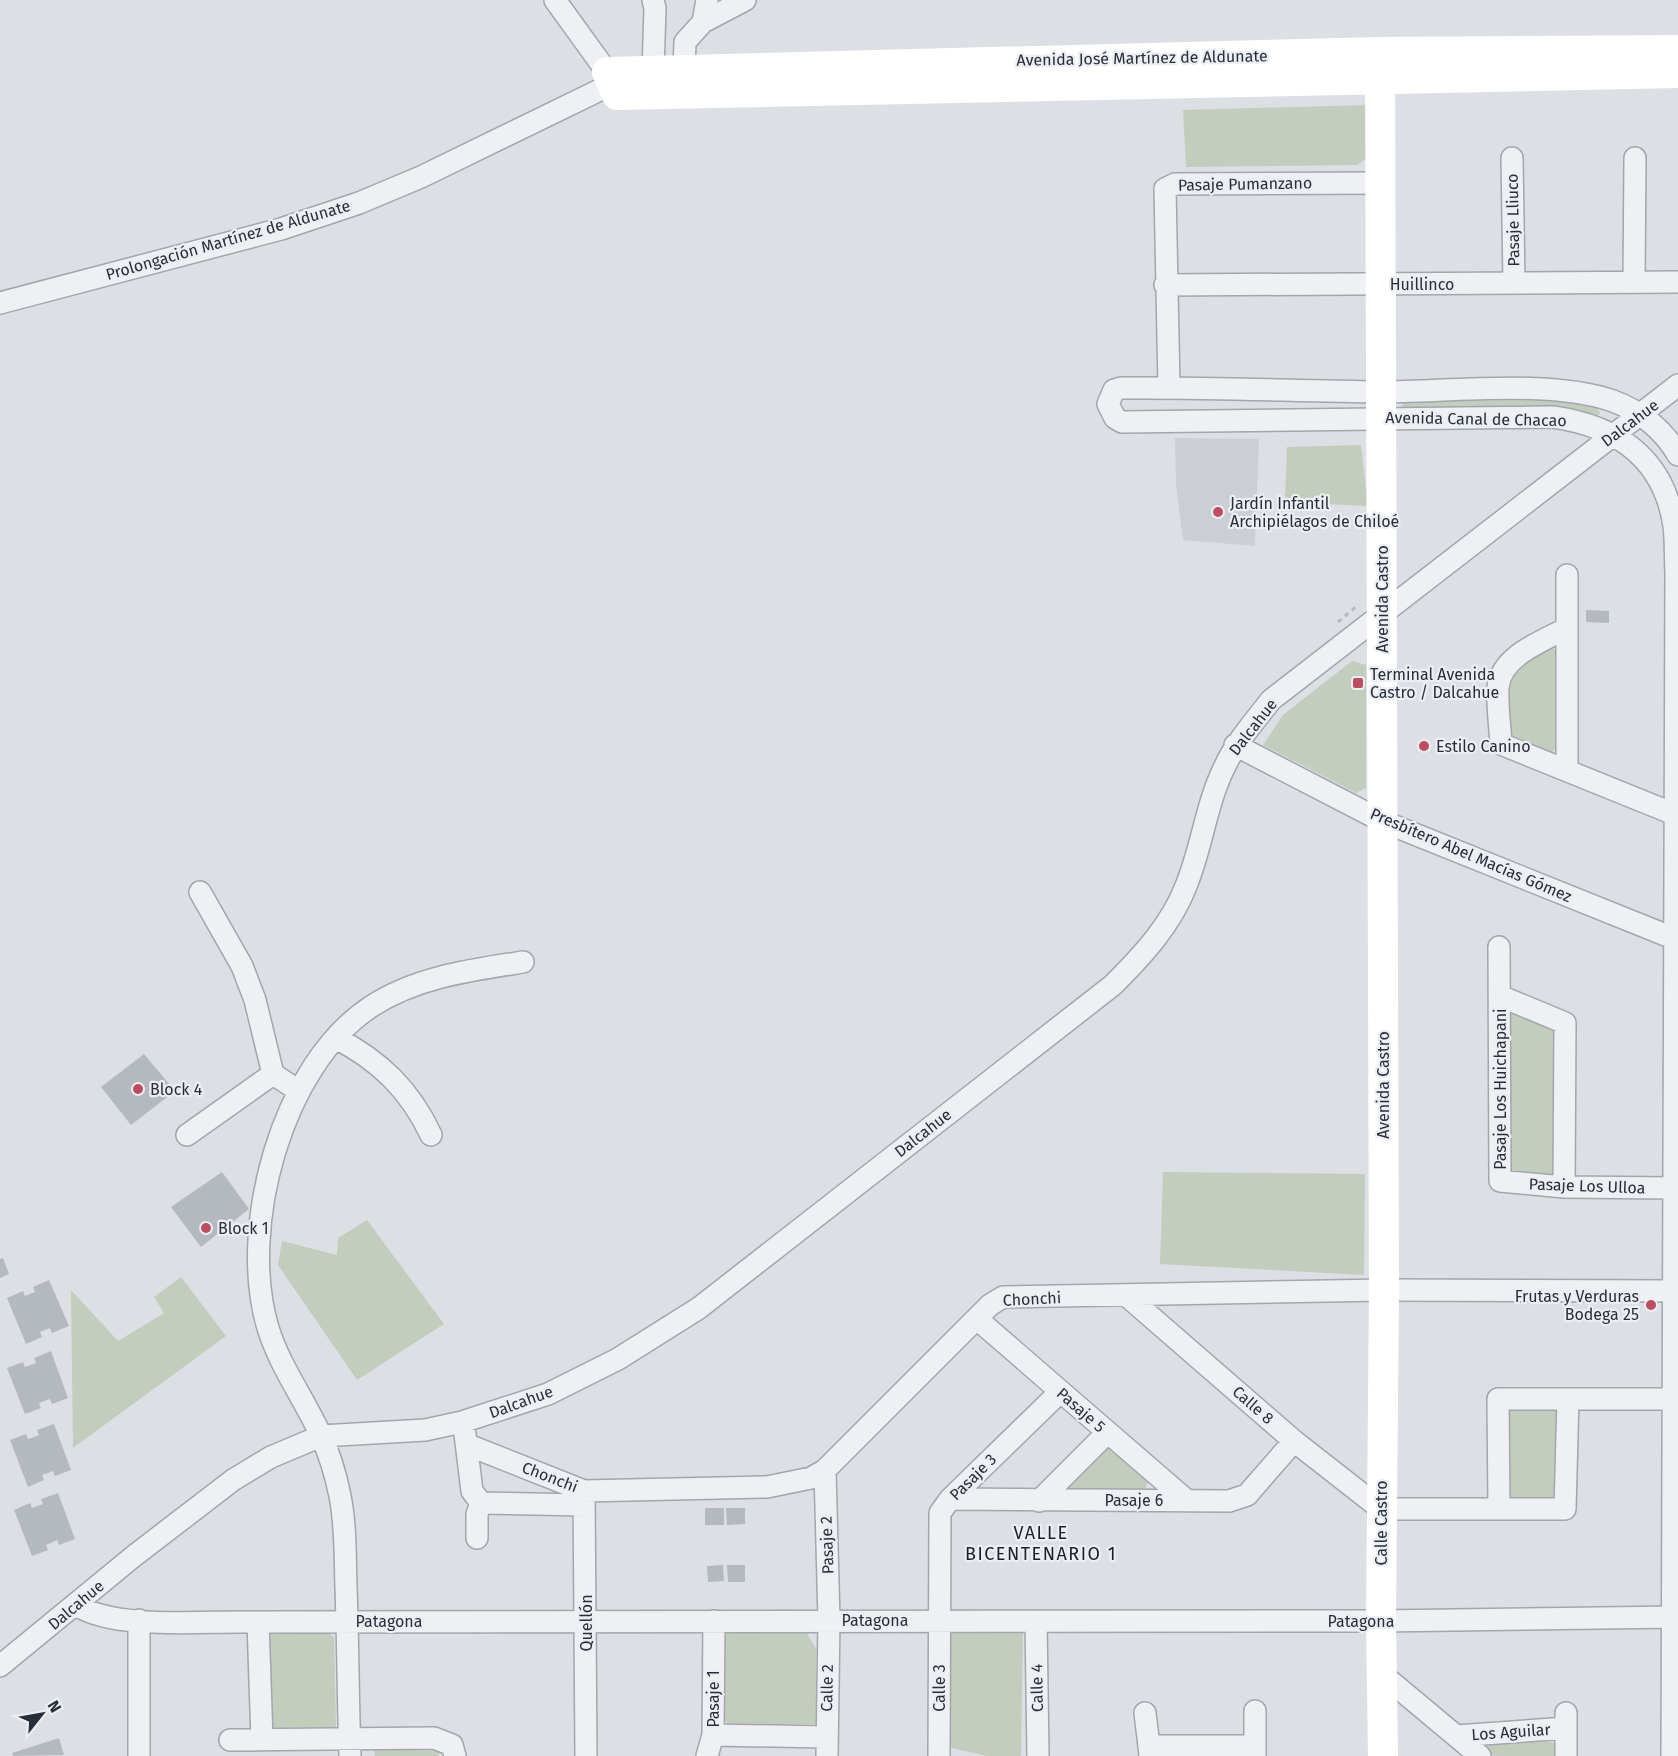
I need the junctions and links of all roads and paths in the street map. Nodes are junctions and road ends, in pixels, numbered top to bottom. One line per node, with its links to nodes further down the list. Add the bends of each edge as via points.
1 (555, 0): 11 (street)
2 (706, 0): 5 (street)
3 (745, 0): 5 (street)
4 (657, 3): 9 (street)
5 (703, 22): 8 (street, via 685,42)
6 (1678, 50): 7 (street, Avenida José Martínez de Aldunate)
7 (1381, 66): 8 (street, Avenida José Martínez de Aldunate); 10 (street, Avenida José Martínez de Aldunate); 11 (street, Avenida José Martínez de Aldunate); 14 (street, Avenida Castro)
8 (684, 70): 9 (street, Avenida José Martínez de Aldunate)
9 (653, 71): 11 (street, Avenida José Martínez de Aldunate)
10 (1678, 73)
11 (612, 84): 20 (street, Prolongación Martínez de Aldunate, via 359,203 281,229)
12 (1512, 158): 17 (street, Pasaje Lliuco)
13 (1635, 158): 15 (street)
14 (1381, 183): 18 (street, Avenida Castro); 19 (street, Pasaje Pumanzano, via 1169,185 1163,193)
15 (1634, 282): 16 (street, Huillinco); 17 (street, Huillinco)
16 (1678, 282)
17 (1514, 283): 18 (street, Huillinco)
18 (1381, 284): 19 (street, Huillinco); 23 (street, Avenida Castro)
19 (1165, 285): 22 (street, Pasaje Pumanzano)
20 (0, 303)
21 (1678, 385): 24 (street, Dalcahue)
22 (1169, 387): 23 (street, Avenida Canal de Chacao); 23 (street, Avenida Canal de Chacao, via 1114,390 1110,411 1122,422)
23 (1382, 405): 24 (street, Avenida Canal de Chacao, via 1555,390 1613,401); 25 (street, Avenida Canal de Chacao, via 1553,417 1596,425); 28 (street, Avenida Castro)
24 (1642, 415): 25 (street, Dalcahue); 26 (street, Avenida Canal de Chacao)
25 (1615, 434): 28 (street, Dalcahue); 33 (street, Avenida Canal de Chacao, via 1636,450 1654,474 1669,502 1674,527)
26 (1678, 455)
27 (1567, 575): 29 (street)
28 (1382, 601): 30 (path); 31 (street, Dalcahue, via 1271,700); 34 (street, Avenida Castro)
29 (1567, 628): 32 (street); 32 (street, via 1516,657 1498,686 1501,744)
30 (1329, 629)
31 (1235, 745): 34 (street, Presbítero Abel Macías Gómez); 55 (street, Dalcahue, via 1216,786 1186,887 1142,957 1113,985 699,1308 618,1359 548,1394 495,1403)
32 (1567, 770): 33 (street)
33 (1674, 814): 36 (street, Avenida Canal de Chacao)
34 (1382, 821): 36 (street, Presbítero Abel Macías Gómez); 48 (street, Avenida Castro)
35 (200, 892): 41 (street, via 242,966 255,1000)
36 (1676, 939): 47 (street, Avenida Canal de Chacao)
37 (1499, 948): 39 (street, Pasaje Los Huichapani)
38 (523, 962): 40 (street, via 453,974 404,989 360,1015)
39 (1500, 996): 45 (street, Pasaje Los Huichapani); 46 (street, Pasaje Los Huichapani, via 1565,1023)
40 (336, 1038): 42 (street); 44 (street, via 387,1071 411,1099)
41 (273, 1074): 42 (street); 43 (street)
42 (299, 1091): 57 (street, via 282,1126 270,1166 260,1276 267,1327 276,1351)
43 (187, 1135)
44 (431, 1135)
45 (1500, 1181): 46 (street, Pasaje Los Ulloa)
46 (1564, 1186): 47 (street, Pasaje Los Ulloa)
47 (1673, 1188): 49 (street, Avenida Canal de Chacao)
48 (1384, 1290): 49 (street, Chonchi); 50 (street, Chonchi); 66 (street, Calle Castro)
49 (1676, 1291): 54 (street, Avenida Canal de Chacao)
50 (1127, 1296): 51 (street, Chonchi, via 1003,1297); 58 (street, Calle 8)
51 (977, 1319): 52 (street, Pasaje 5); 60 (street, Chonchi)
52 (1060, 1392): 56 (street, Pasaje 5); 62 (street, Pasaje 3)
53 (1568, 1399): 54 (street); 67 (street, via 1565,1509); 67 (street, via 1498,1399)
54 (1672, 1399): 70 (street, Avenida Canal de Chacao)
55 (462, 1422): 57 (street, Dalcahue, via 425,1430); 59 (street)
56 (1107, 1433): 63 (street, Pasaje 5); 64 (street)
57 (321, 1436): 69 (street, Dalcahue, via 249,1469); 78 (street, via 340,1498)
58 (1294, 1441): 63 (street, Pasaje 6, via 1247,1495 1228,1501); 66 (street, Calle 8)
59 (468, 1445): 61 (street, Chonchi); 65 (street, via 472,1491)
60 (825, 1470): 61 (street, Chonchi, via 811,1478 767,1487); 73 (street, Pasaje 2)
61 (584, 1498): 65 (street); 72 (street, Quellón)
62 (950, 1499): 64 (street, Pasaje 6); 75 (street, Pasaje 3, via 939,1520)
63 (1185, 1499): 64 (street, Pasaje 6)
64 (1039, 1500)
65 (481, 1503): 68 (street)
66 (1381, 1509): 67 (street); 79 (street, Calle Castro)
67 (1498, 1509)
68 (477, 1538)
69 (76, 1605): 71 (street, Patagona, via 99,1616); 80 (street, Dalcahue)
70 (1676, 1617): 79 (street, Patagona); 101 (street, Avenida Canal de Chacao)
71 (138, 1620): 77 (street, Patagona); 92 (street)
72 (586, 1620): 74 (street, Patagona); 78 (street, Patagona); 94 (street, Quellón)
73 (829, 1620): 74 (street, Patagona); 75 (street, Patagona); 88 (street, Calle 2)
74 (714, 1621): 84 (street, Pasaje 1)
75 (939, 1621): 76 (street, Patagona); 96 (street, Calle 3)
76 (1036, 1621): 79 (street, Patagona); 97 (street, Calle 4)
77 (258, 1622): 78 (street, Patagona); 87 (street)
78 (348, 1622): 89 (street)
79 (1381, 1622): 81 (street, Calle Castro)
80 (0, 1666)
81 (1383, 1675): 85 (street); 98 (street, Calle Castro)
82 (1255, 1711): 91 (street)
83 (1145, 1713): 90 (street)
84 (713, 1735): 88 (street, Pasaje 1); 95 (street)
85 (1456, 1736): 99 (street); 100 (street, Los Aguilar, via 1566,1721)
86 (230, 1740): 87 (street)
87 (262, 1740): 89 (street)
88 (826, 1747)
89 (350, 1748): 93 (street, via 434,1738 452,1745)
90 (1150, 1751): 91 (street)
91 (1255, 1751)
92 (139, 1756)
93 (455, 1756)
94 (586, 1756)
95 (707, 1756)
96 (939, 1756)
97 (1038, 1756)
98 (1383, 1756)
99 (1480, 1756)
100 (1566, 1756)
101 (1672, 1756)

